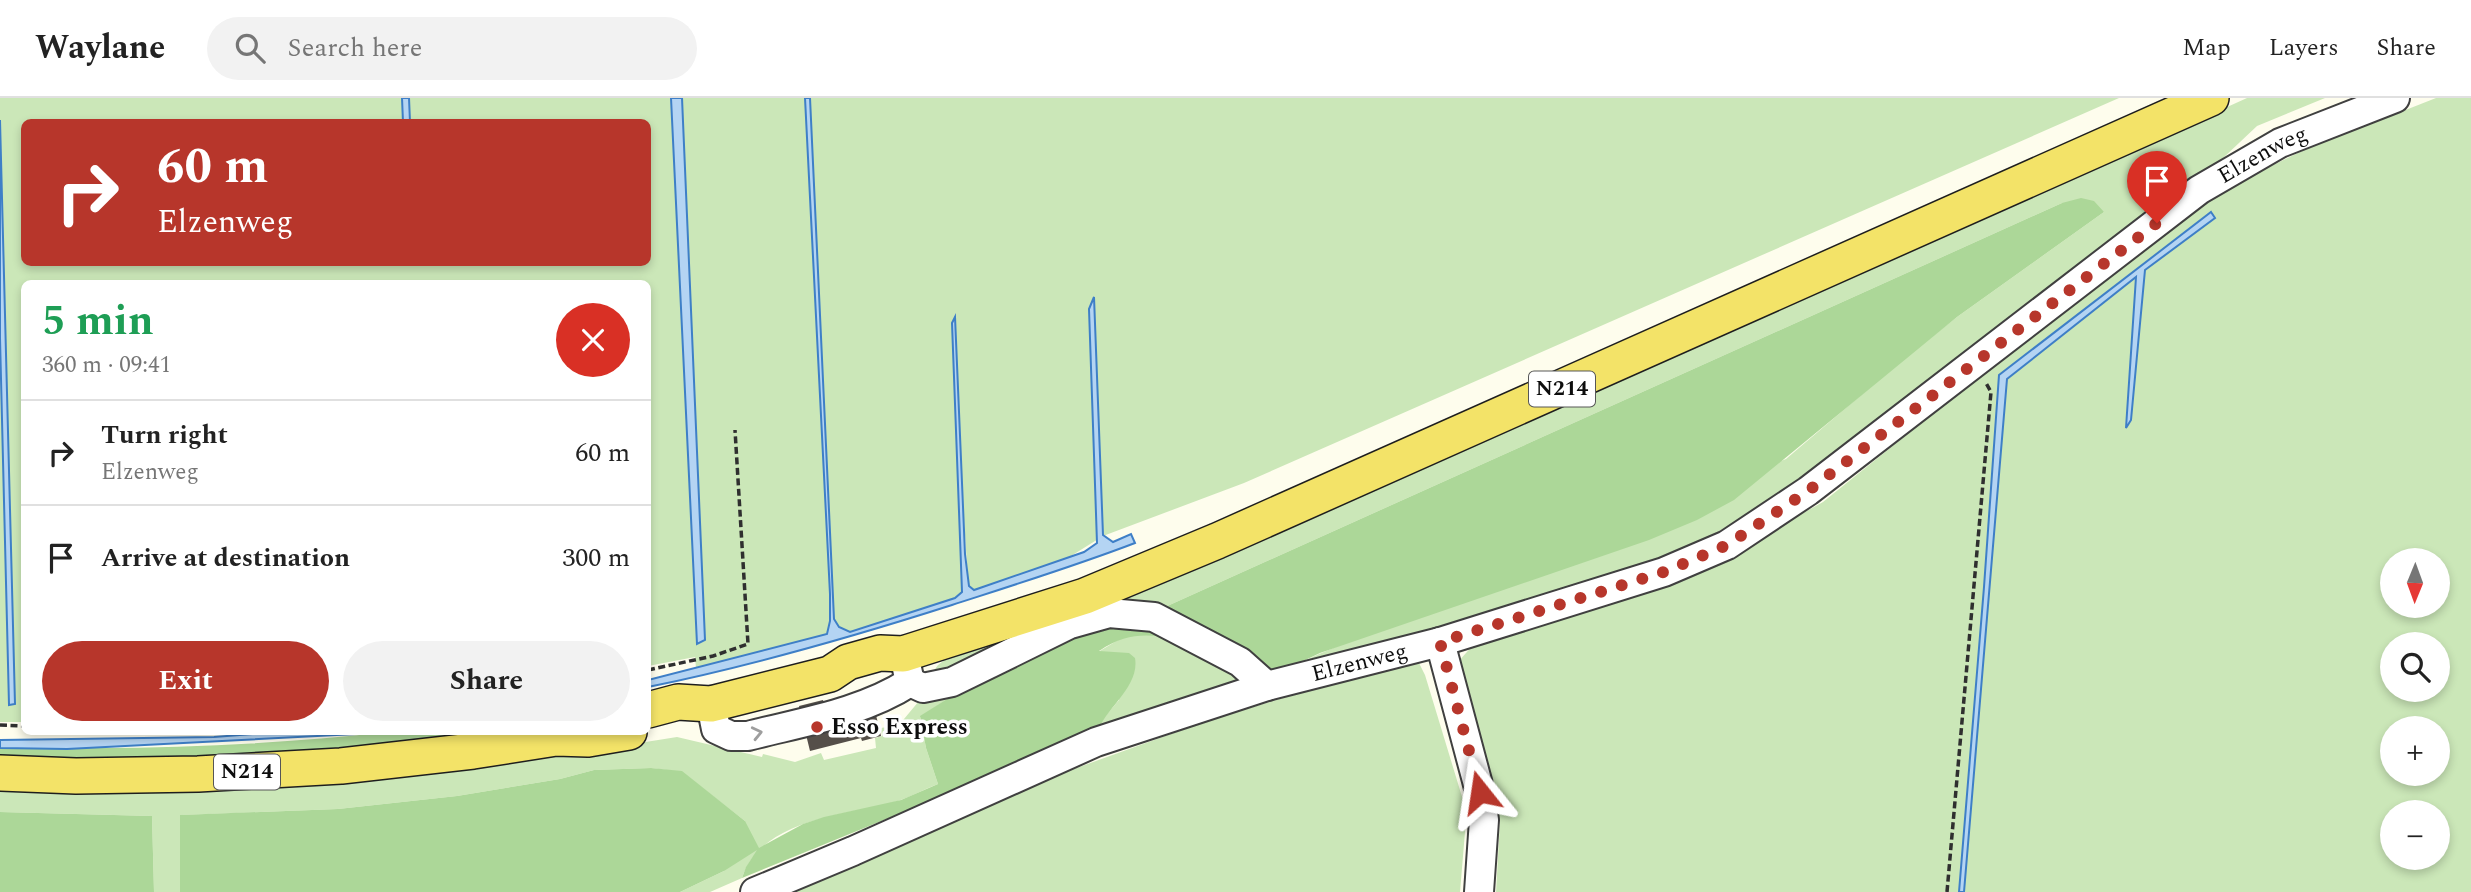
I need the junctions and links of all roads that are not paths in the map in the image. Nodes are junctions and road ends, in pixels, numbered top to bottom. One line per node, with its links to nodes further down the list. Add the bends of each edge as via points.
1 (2211, 98): 4 (main road, N214, via 1217,541)
2 (2395, 98): 3 (street, Elzenweg, via 2280,143 2200,190 1808,491 1727,545 1664,572)
3 (1440, 642): 5 (street, Elzenweg); 13 (street, via 1480,792 1484,820)
4 (906, 668): 5 (street, via 923,688 952,682 1070,624 1110,614 1154,617 1240,662); 6 (main road, N214, via 887,668 853,678 830,674); 6 (street, one-way to 4, via 716,729 731,736 748,736 890,695)
5 (1267, 686): 12 (street, Elzenweg, via 1096,742)
6 (711, 704): 7 (main road, N214, via 678,702); 8 (main road, N214, via 680,722)
7 (651, 709)
8 (651, 727)
9 (563, 735): 10 (main road, N214, via 588,739); 11 (main road, N214, via 341,766 198,774)
10 (611, 735)
11 (0, 773)
12 (755, 892)
13 (1479, 892)

